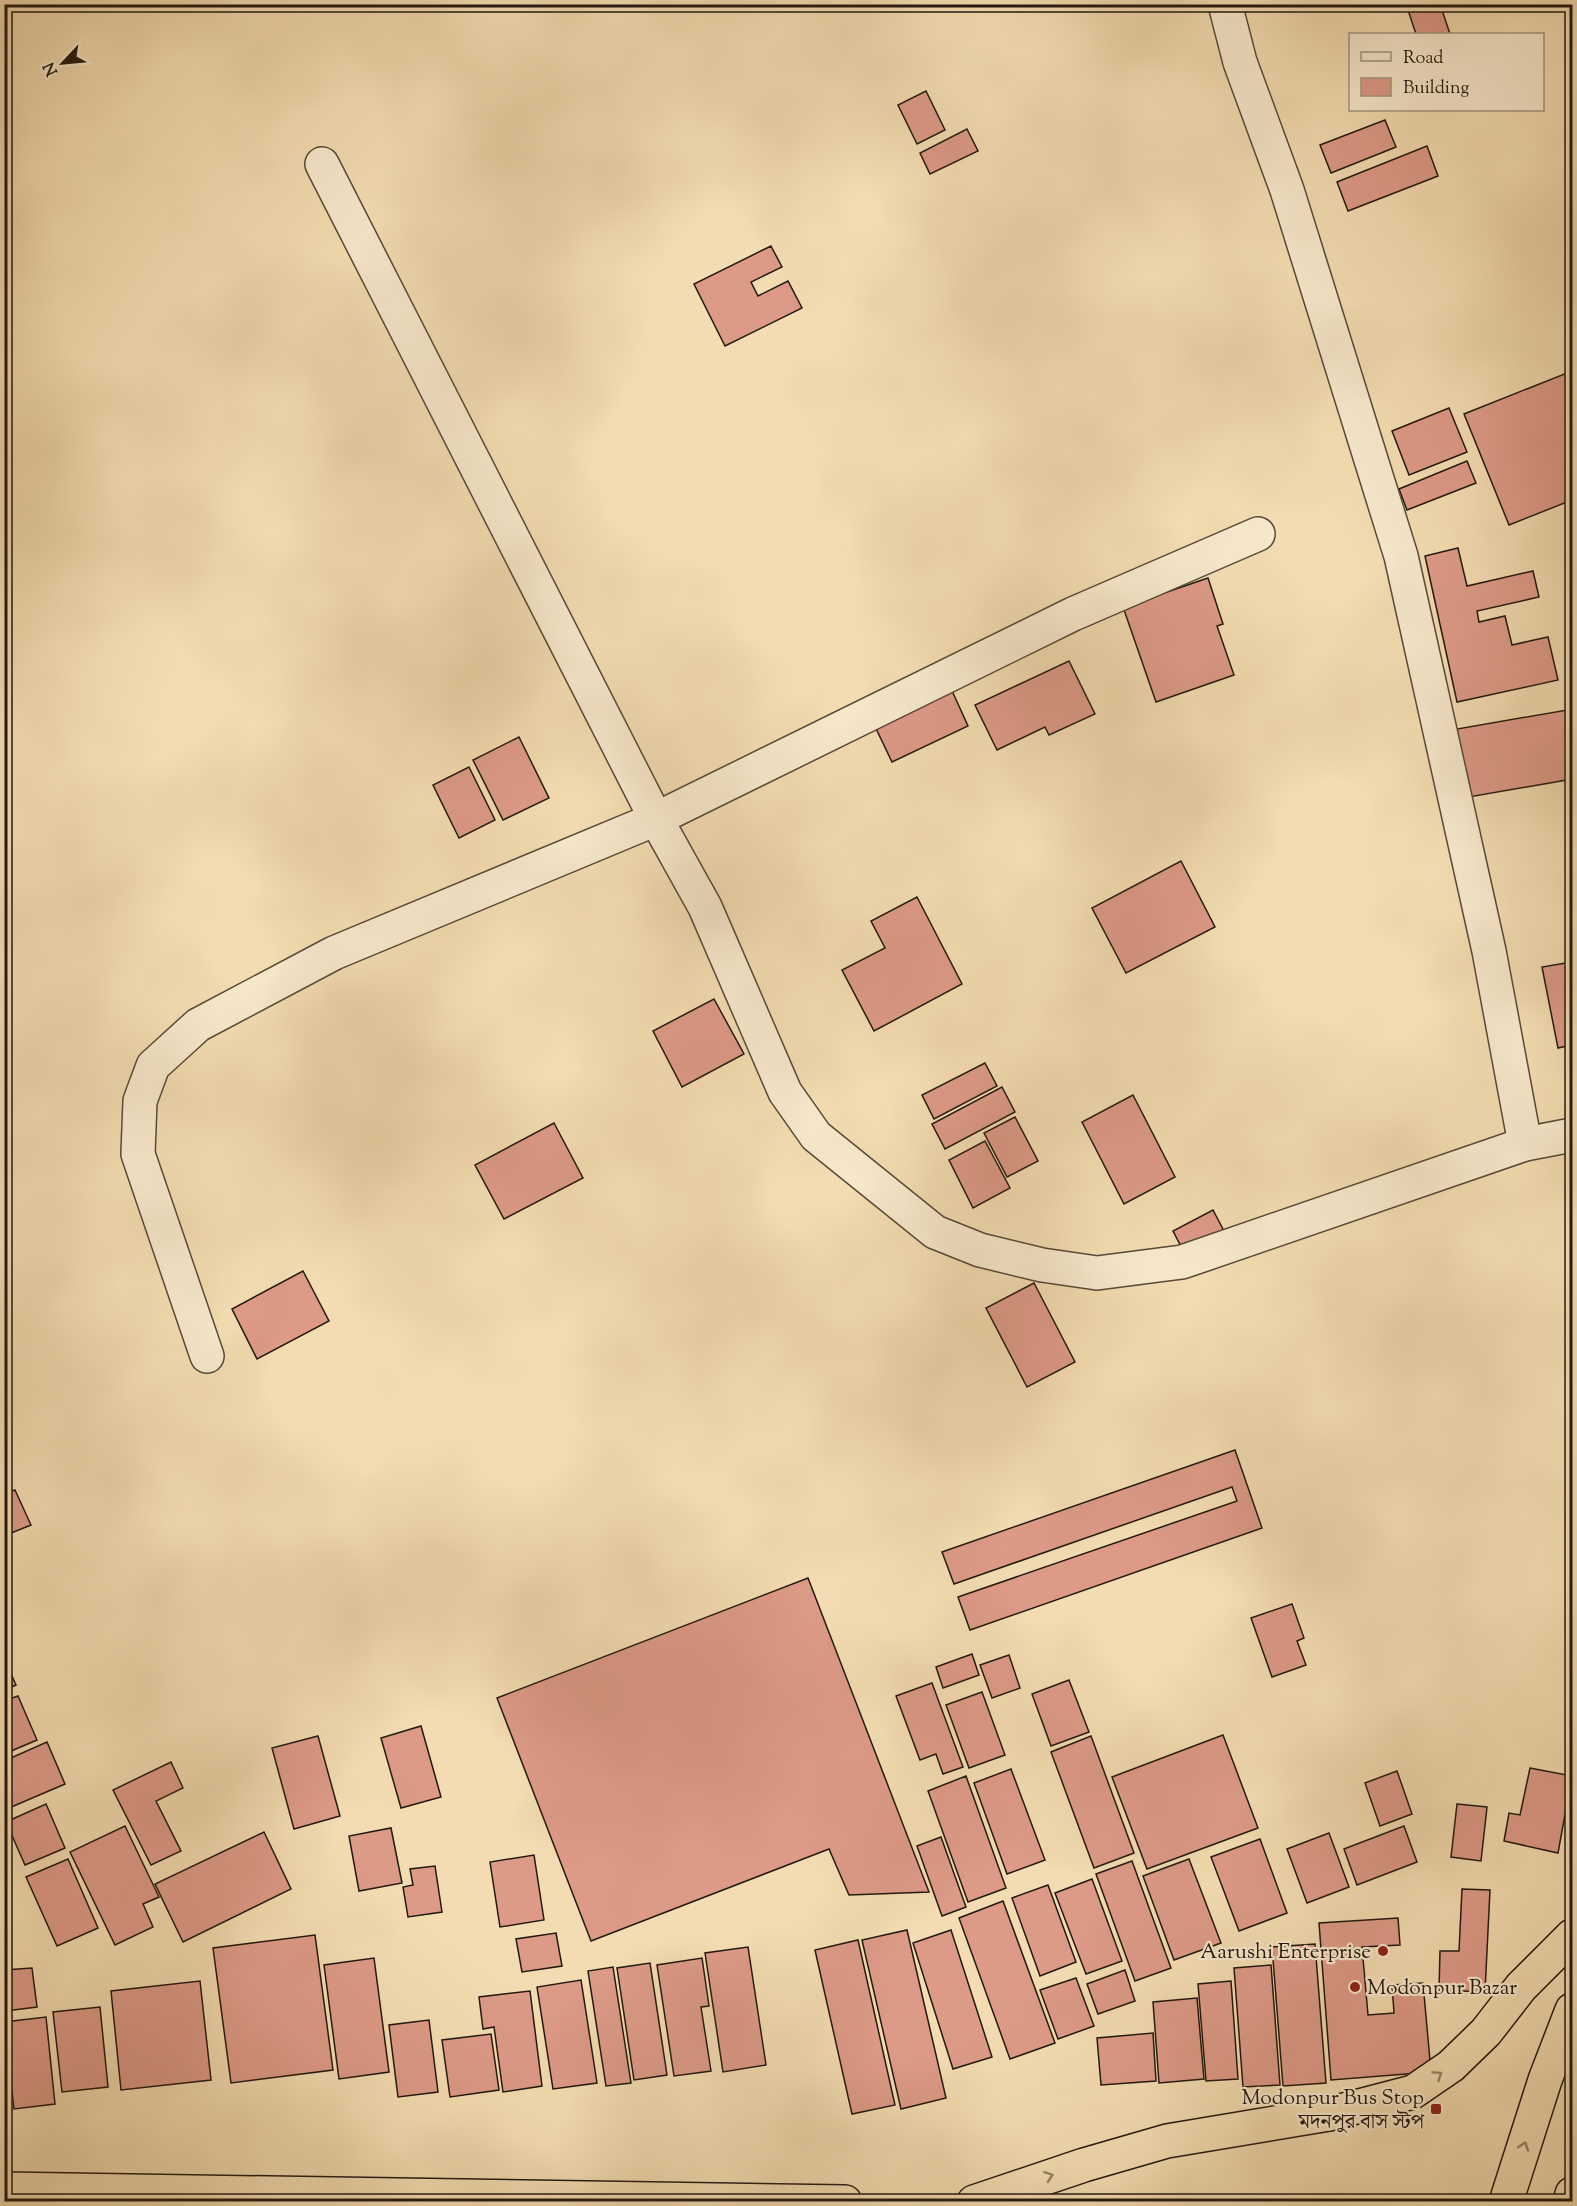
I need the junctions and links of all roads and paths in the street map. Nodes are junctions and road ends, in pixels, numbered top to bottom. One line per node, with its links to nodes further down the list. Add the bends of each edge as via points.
1 (1225, 4): 6 (street, via 1240,62 1287,190 1401,556 1489,951)
2 (321, 164): 4 (street)
3 (1258, 534): 4 (street, via 1073,614)
4 (656, 819): 6 (street, via 705,907 785,1092 816,1136 935,1232 980,1250 1097,1273 1182,1262); 7 (street, via 334,953 198,1025 153,1066 140,1101 138,1154)
5 (1572, 1135): 6 (street)
6 (1525, 1144)
7 (207, 1356)
8 (1572, 1936): 13 (highway, one-way to 8, via 1084,2164 1167,2141 1329,2114 1413,2092 1451,2066 1486,2032 1521,1987)
9 (1572, 2010): 14 (highway, one-way to 9)
10 (4, 2188): 12 (highway)
11 (1572, 2194): 15 (highway)
12 (845, 2202)
13 (974, 2202)
14 (1506, 2202)
15 (1570, 2202)

